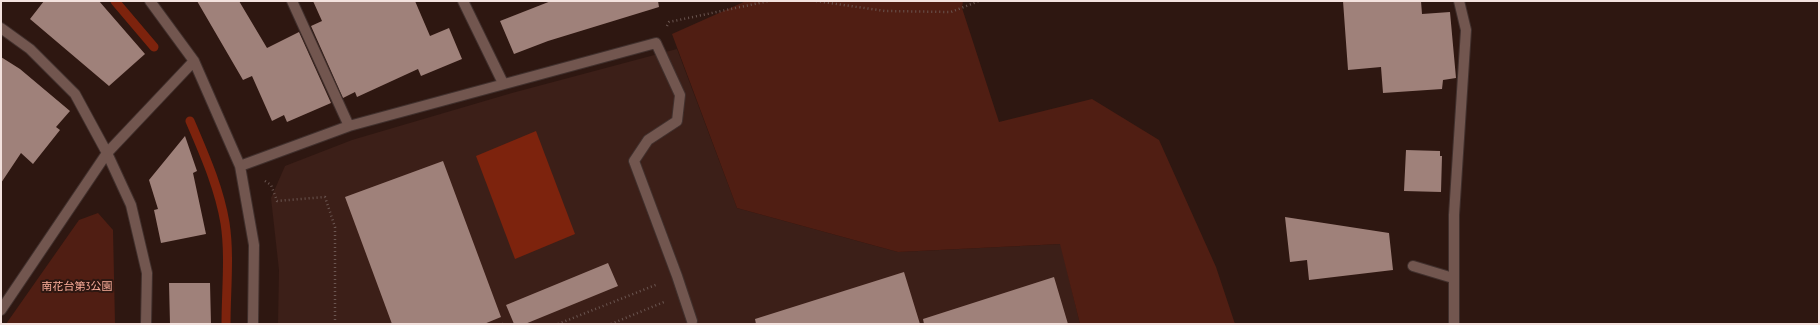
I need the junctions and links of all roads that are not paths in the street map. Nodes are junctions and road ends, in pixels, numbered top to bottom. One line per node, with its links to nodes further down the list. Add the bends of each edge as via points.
1 (150, 1): 6 (street)
2 (292, 1): 8 (street)
3 (463, 1): 7 (street)
4 (1459, 1): 12 (street, via 1466,30 1454,216)
5 (1, 28): 9 (street, via 30,49 75,94)
6 (194, 61): 9 (street); 10 (street)
7 (503, 83): 8 (street); 14 (street, via 656,43 680,95 677,121 648,140 634,161)
8 (348, 126): 10 (street)
9 (107, 153): 13 (street); 15 (street, via 131,205 147,273)
10 (240, 166): 16 (street, via 254,245)
11 (1412, 266): 12 (street)
12 (1453, 278): 17 (street)
13 (1, 310)
14 (692, 321)
15 (146, 324)
16 (253, 324)
17 (1454, 324)

